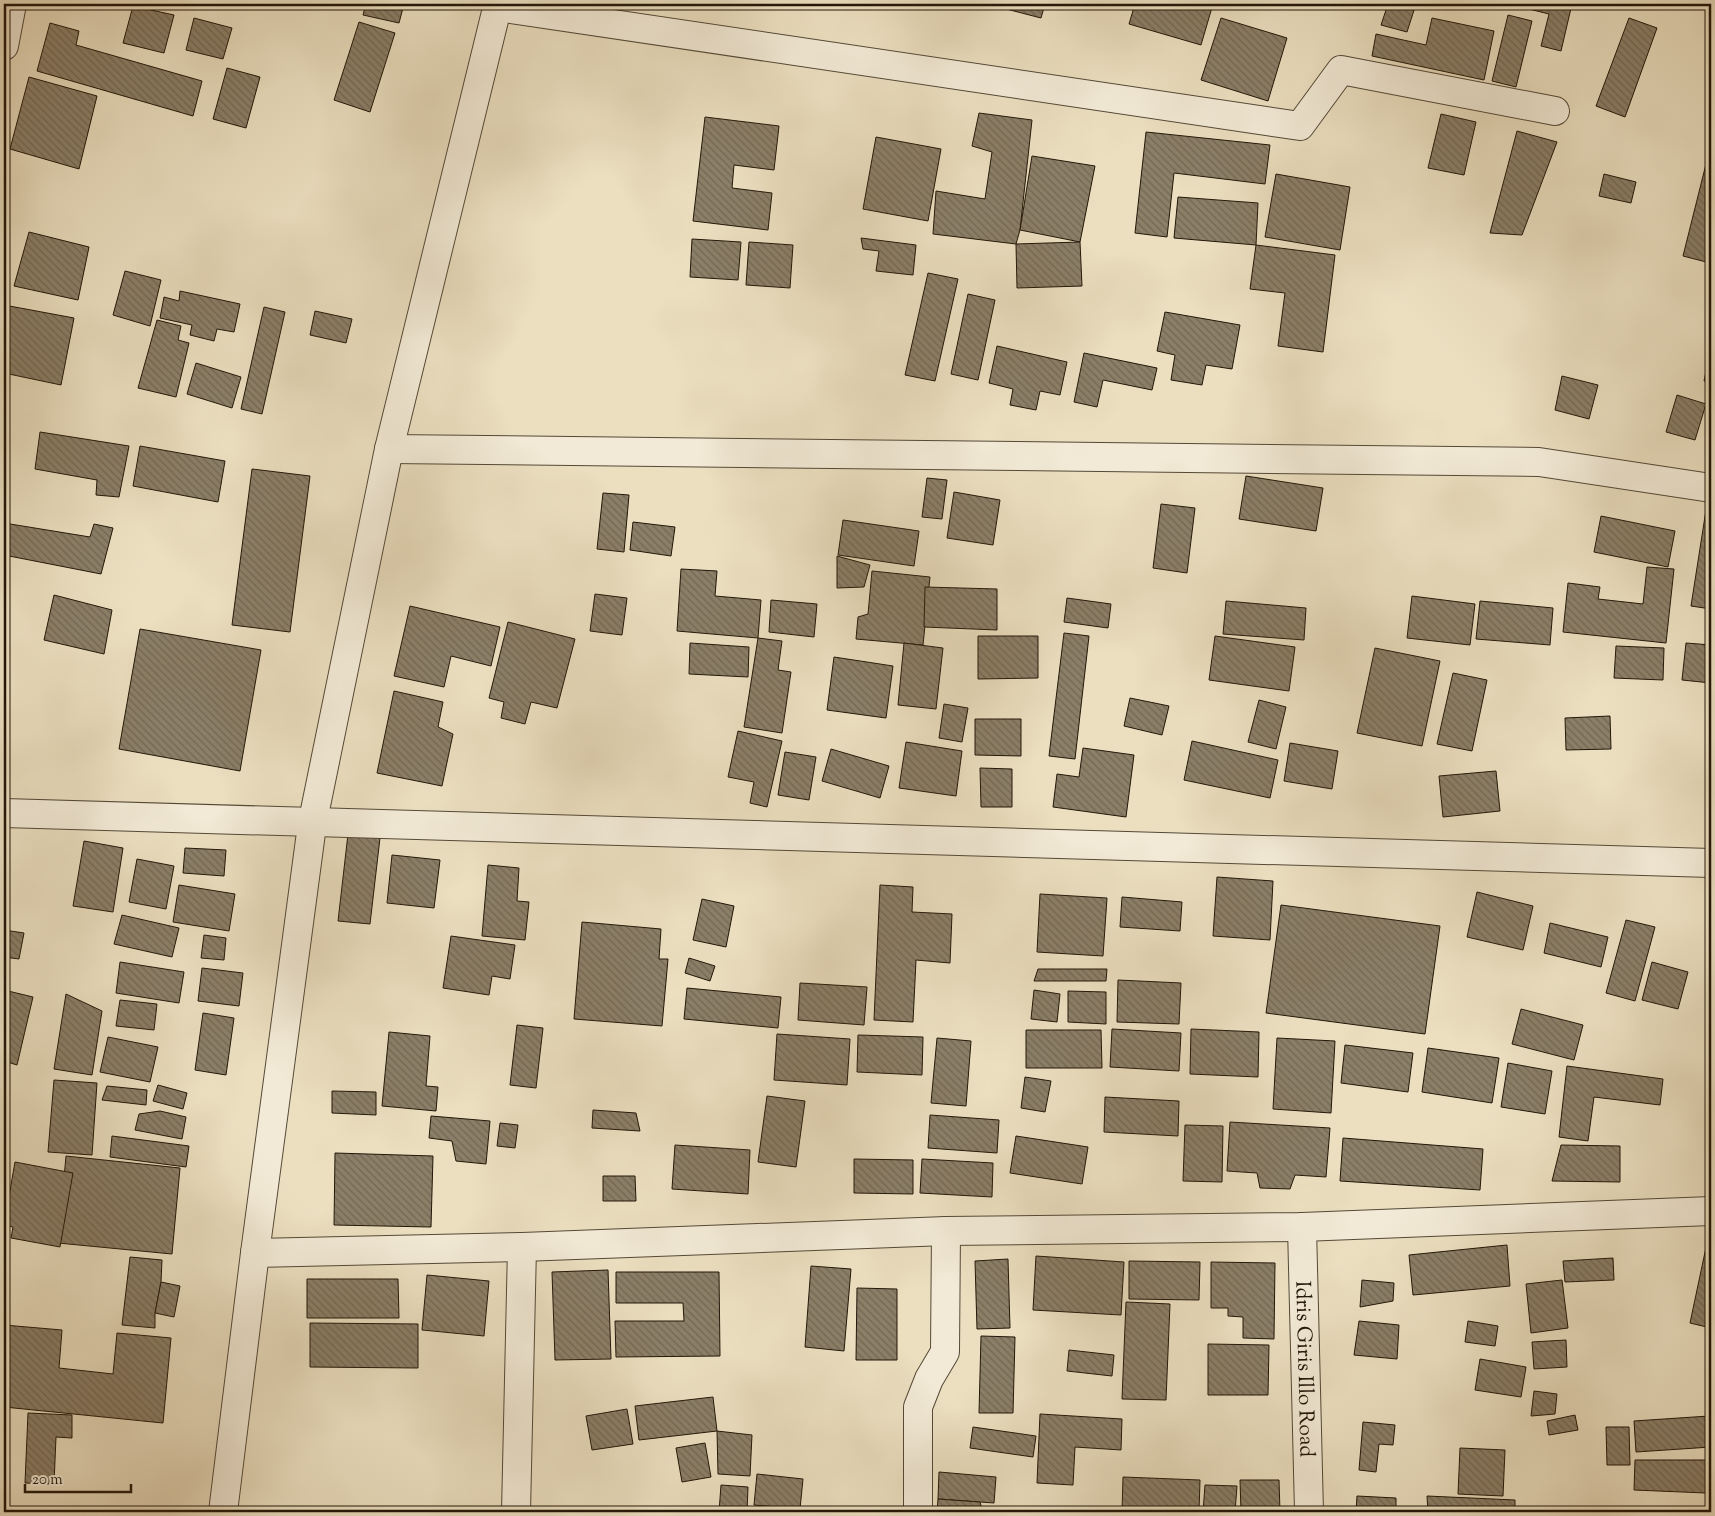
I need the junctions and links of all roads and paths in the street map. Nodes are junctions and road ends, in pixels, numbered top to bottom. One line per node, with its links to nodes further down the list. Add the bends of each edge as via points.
1 (12, 4): 3 (street)
2 (498, 6): 4 (street, via 1300,126 1341,70); 5 (street)
3 (4, 46)
4 (1555, 111)
5 (390, 449): 6 (street, via 1539,462); 8 (street)
6 (1711, 488)
7 (4, 813): 8 (street)
8 (312, 825): 9 (street); 14 (street)
9 (1711, 862)
10 (1711, 1211): 11 (street)
11 (1302, 1227): 12 (street); 18 (street, Idris Giris Illo Road)
12 (946, 1231): 13 (street); 17 (street, via 945,1352 918,1407)
13 (522, 1247): 14 (street); 16 (street)
14 (254, 1253): 15 (street)
15 (223, 1512)
16 (516, 1512)
17 (918, 1512)
18 (1309, 1512)

